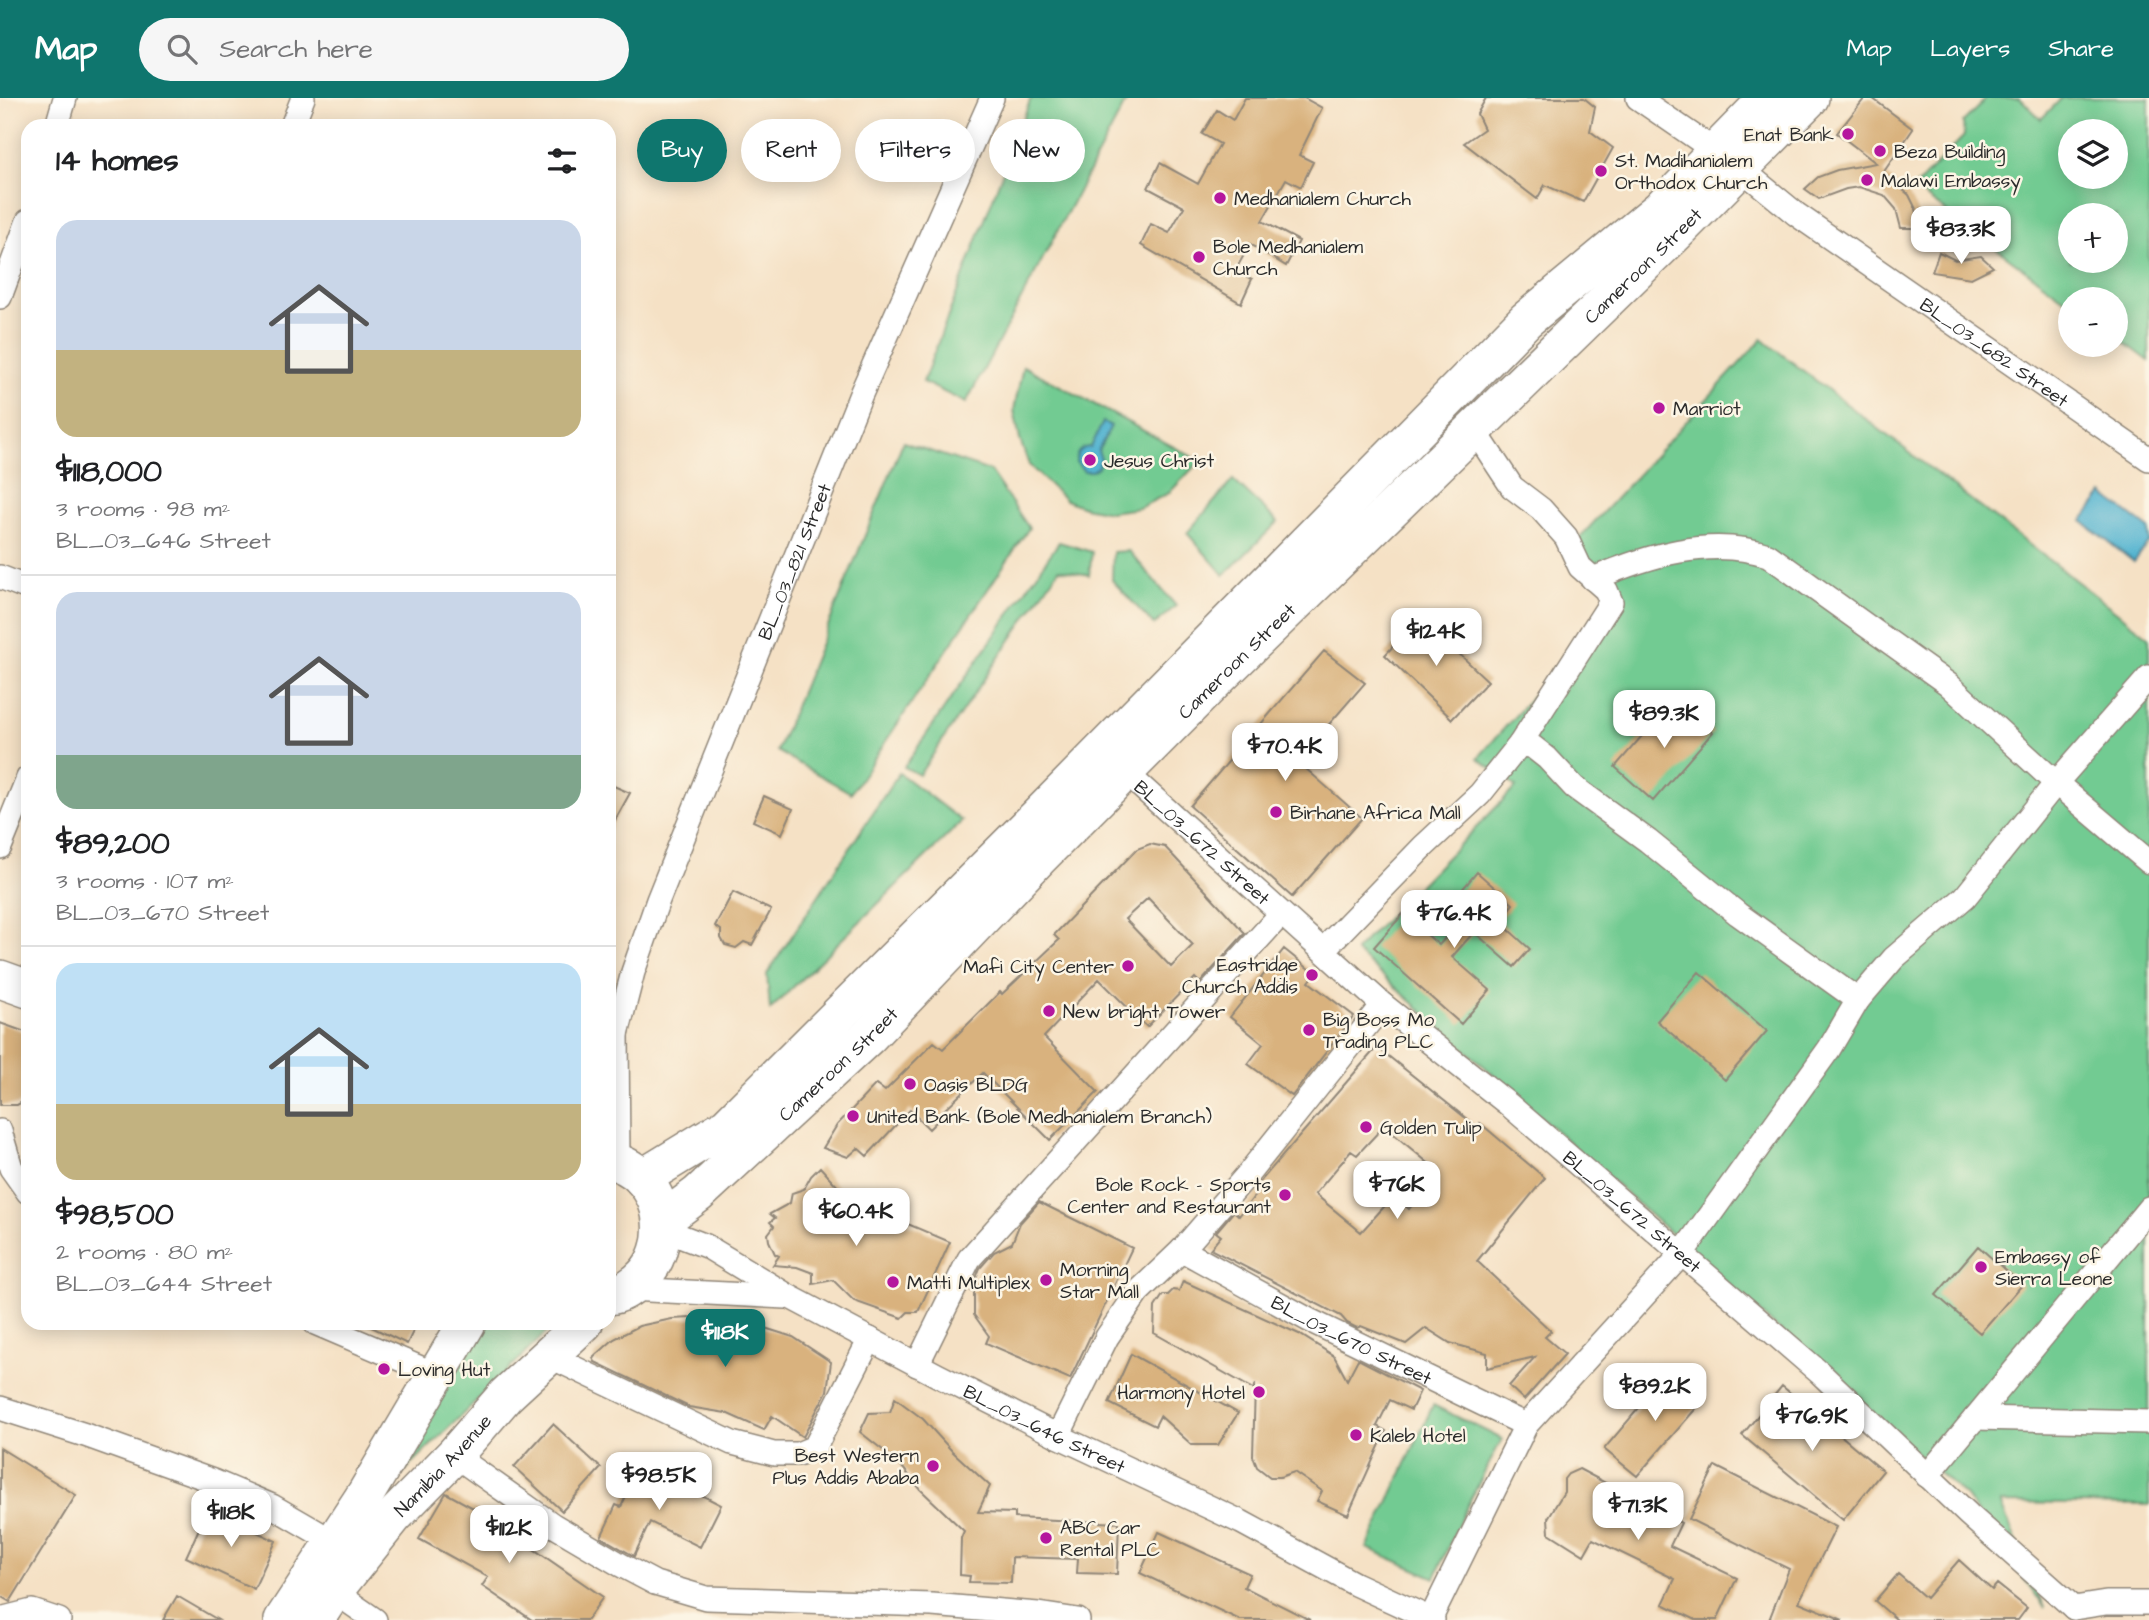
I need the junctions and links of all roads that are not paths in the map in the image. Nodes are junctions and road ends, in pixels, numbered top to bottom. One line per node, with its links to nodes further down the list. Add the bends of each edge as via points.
1 (65, 98): 7 (street)
2 (303, 98): 8 (street)
3 (992, 98): 34 (street, BL_03_821 Street, via 861,394 658,900)
4 (1638, 98): 9 (street, BL_03_682 Street)
5 (1768, 98): 9 (main road, Cameroon Street)
6 (1810, 98): 9 (main road, Cameroon Street)
7 (59, 119)
8 (295, 119)
9 (1727, 160): 12 (main road, Cameroon Street); 13 (street, BL_03_682 Street, via 1797,214); 17 (main road, Cameroon Street, via 1526,320)
10 (19, 277): 11 (street)
11 (0, 297)
12 (1475, 431): 15 (street, via 1512,487 1541,509 1566,537 1580,567); 17 (main road, Cameroon Street)
13 (2149, 459)
14 (0, 577): 16 (street)
15 (1593, 579): 19 (street, via 1611,602); 21 (street, via 1668,552 1733,546 1768,555 1948,684)
16 (21, 584)
17 (1211, 663): 20 (main road, Cameroon Street); 37 (main road, Cameroon Street, via 727,1126)
18 (2149, 677): 21 (street)
19 (1520, 744): 27 (street, via 1480,794); 32 (street, via 1533,747 1574,787)
20 (1126, 773): 26 (street, BL_03_672 Street); 40 (main road, Cameroon Street, via 869,1036)
21 (2056, 783): 25 (street); 32 (street, via 1965,897 1894,958)
22 (21, 789): 23 (street)
23 (6, 812): 24 (street)
24 (0, 847)
25 (2149, 862)
26 (1281, 914): 27 (street, BL_03_672 Street); 51 (street, via 969,1259)
27 (1323, 950): 33 (street, BL_03_672 Street)
28 (0, 979): 29 (main road)
29 (21, 986)
30 (0, 990): 31 (main road)
31 (21, 998)
32 (1858, 1000): 42 (street, via 1829,1049)
33 (1383, 1005): 41 (street); 42 (street, BL_03_672 Street, via 1508,1104)
34 (616, 1032)
35 (616, 1073): 37 (street, BL_03_821 Street)
36 (1, 1139): 38 (street)
37 (623, 1166): 40 (main road, via 656,1198)
38 (21, 1182)
39 (2149, 1208): 54 (street)
40 (662, 1225): 43 (main road, via 655,1260 643,1276); 45 (street, BL_03_646 Street)
41 (1182, 1250): 56 (street, BL_03_670 Street, via 1309,1320); 57 (street, via 1138,1292 1107,1337)
42 (1681, 1255): 56 (street); 59 (street, BL_03_672 Street, via 1820,1373)
43 (616, 1295)
44 (616, 1296): 45 (street)
45 (790, 1297): 49 (street, BL_03_646 Street)
46 (333, 1330): 52 (street)
47 (463, 1330): 52 (main road, Namibia Avenue)
48 (577, 1330): 50 (main road, Namibia Avenue)
49 (870, 1339): 50 (street, via 815,1447 798,1454 774,1454 732,1443); 51 (street, BL_03_646 Street)
50 (549, 1356): 58 (main road, Namibia Avenue, via 506,1395)
51 (918, 1364): 57 (street, BL_03_646 Street)
52 (437, 1374): 60 (main road, Namibia Avenue)
53 (0, 1408): 60 (street, via 214,1481 272,1506)
54 (1975, 1418): 55 (street); 59 (street)
55 (2149, 1422)
56 (1526, 1425): 70 (street)
57 (1058, 1436): 70 (street, BL_03_646 Street, via 1241,1522)
58 (454, 1455): 61 (main road, Namibia Avenue); 63 (street, via 554,1525 668,1587 706,1598)
59 (1927, 1476): 64 (street, BL_03_672 Street)
60 (334, 1542): 61 (main road, Namibia Avenue)
61 (320, 1596): 67 (main road, Namibia Avenue); 68 (street)
62 (2149, 1603): 64 (street, BL_03_672 Street, via 2097,1604)
63 (932, 1613): 69 (street, via 1038,1614)
64 (2074, 1614)
65 (0, 1619): 66 (street, via 32,1611)
66 (59, 1620)
67 (283, 1620)
68 (375, 1620)
69 (1078, 1620)
70 (1432, 1620)

